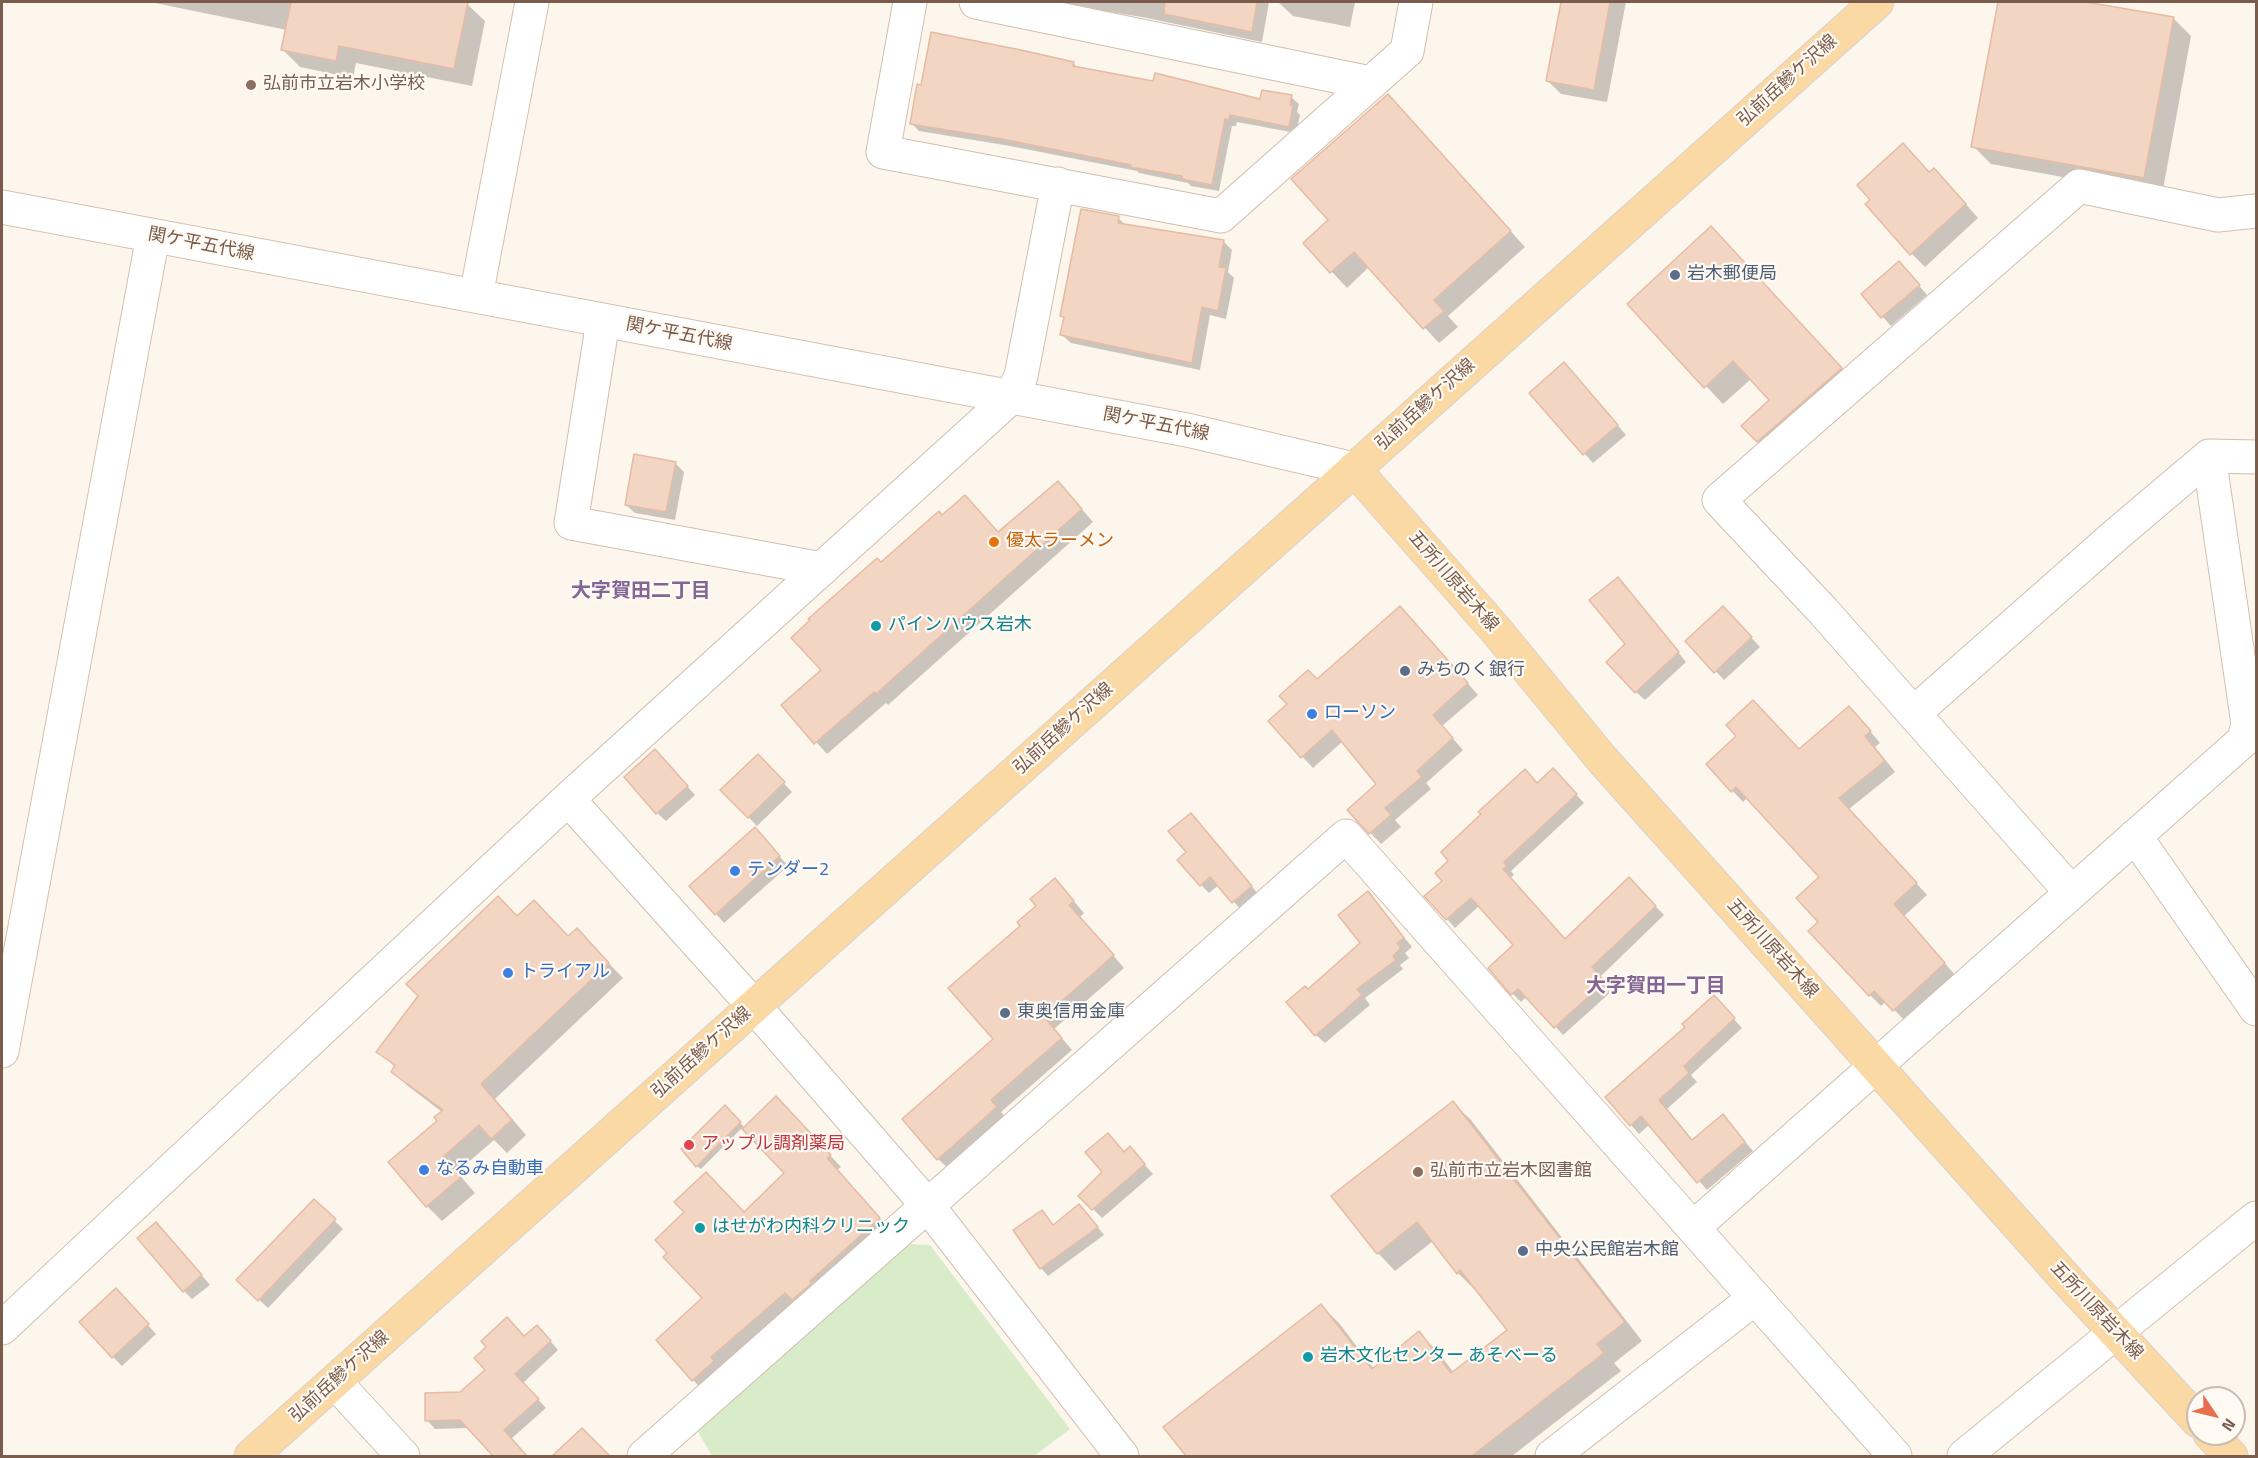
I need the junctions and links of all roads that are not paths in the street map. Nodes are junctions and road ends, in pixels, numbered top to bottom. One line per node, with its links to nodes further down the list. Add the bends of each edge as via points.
1 (532, 2): 11 (street)
2 (910, 2): 7 (street, via 883,152)
3 (976, 2): 6 (street)
4 (1416, 2): 6 (street, via 1407,51)
5 (1877, 2): 16 (main road, 弘前岳鰺ケ沢線)
6 (1370, 83): 7 (street, via 1221,216)
7 (1058, 184): 13 (street, via 1021,376)
8 (2, 207): 10 (street, 関ケ平五代線)
9 (2256, 212): 18 (street, via 2218,215 2079,186 1719,500)
10 (153, 236): 11 (street, 関ケ平五代線); 24 (street)
11 (476, 296): 12 (street, 関ケ平五代線)
12 (603, 321): 13 (street, 関ケ平五代線); 17 (street, via 571,522)
13 (1010, 398): 16 (street, 関ケ平五代線, via 1187,430); 17 (street)
14 (2209, 456): 15 (street); 18 (street); 20 (street, via 2248,724 2244,740)
15 (2256, 457)
16 (1354, 469): 22 (main road, 弘前岳鰺ケ沢線); 25 (main road, 五所川原岩木線, via 1495,629 1601,758)
17 (822, 569): 19 (street)
18 (1914, 713): 21 (street)
19 (568, 799): 22 (street); 30 (street)
20 (2136, 836): 21 (street); 23 (street)
21 (2072, 892): 25 (street)
22 (754, 1006): 26 (street); 32 (main road, 弘前岳鰺ケ沢線)
23 (2256, 1009)
24 (2, 1051)
25 (1876, 1066): 28 (street); 31 (main road, 五所川原岩木線)
26 (928, 1206): 28 (street, via 1346,836); 36 (street); 37 (street)
27 (2256, 1218): 31 (street)
28 (1694, 1227): 29 (street)
29 (1755, 1298): 38 (street); 39 (street)
30 (2, 1328)
31 (2116, 1333): 33 (main road, 五所川原岩木線); 40 (street)
32 (335, 1382): 34 (main road, 弘前岳鰺ケ沢線); 35 (street)
33 (2186, 1408)
34 (251, 1456)
35 (403, 1456)
36 (644, 1456)
37 (1122, 1456)
38 (1552, 1456)
39 (1895, 1456)
40 (1964, 1456)

